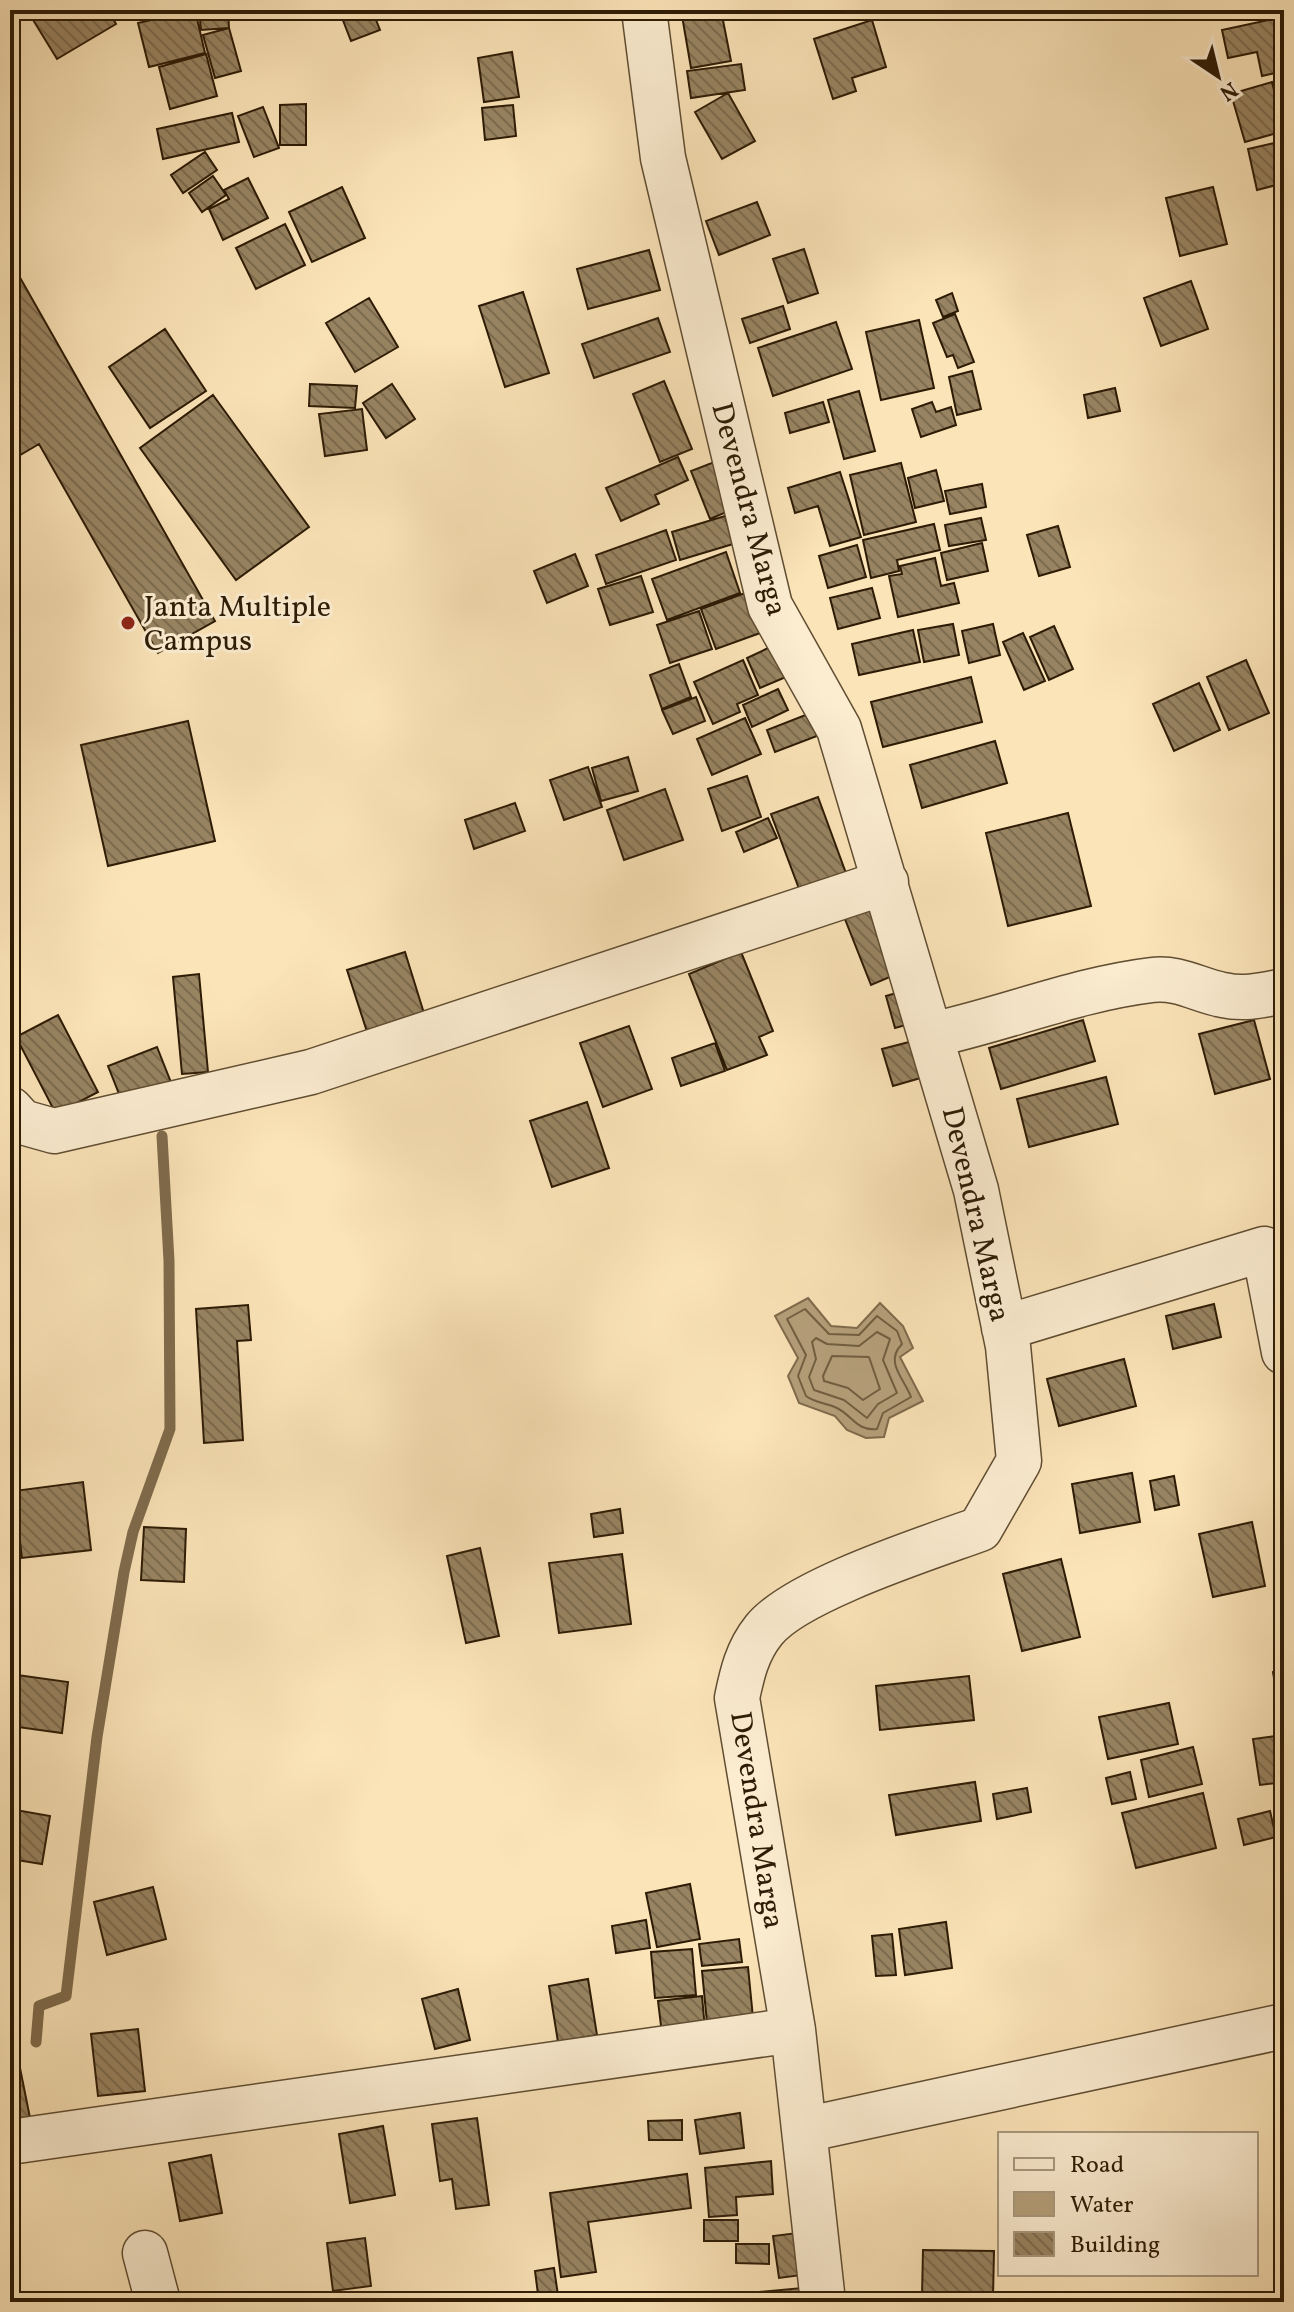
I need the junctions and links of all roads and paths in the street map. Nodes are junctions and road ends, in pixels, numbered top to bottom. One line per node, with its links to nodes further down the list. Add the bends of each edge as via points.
1 (644, 10): 2 (street, Devendra Marga, via 663,158 770,606 839,729)
2 (886, 882): 4 (street, Devendra Marga); 5 (street, via 311,1072 54,1131 22,1122)
3 (1284, 991): 4 (street, via 1246,998 1220,995 1177,979 1152,980)
4 (931, 1035): 7 (street, Devendra Marga, via 976,1190)
5 (10, 1109)
6 (1274, 1246): 7 (street); 8 (street)
7 (1004, 1328): 10 (street, Devendra Marga, via 1019,1461 980,1529 794,1603 764,1630 745,1662 737,1698)
8 (1284, 1352)
9 (1284, 2026): 11 (street)
10 (793, 2030): 11 (street, Devendra Marga); 12 (street)
11 (804, 2130): 15 (street, Devendra Marga)
12 (10, 2142)
13 (145, 2253): 14 (street)
14 (158, 2302)
15 (823, 2302)

